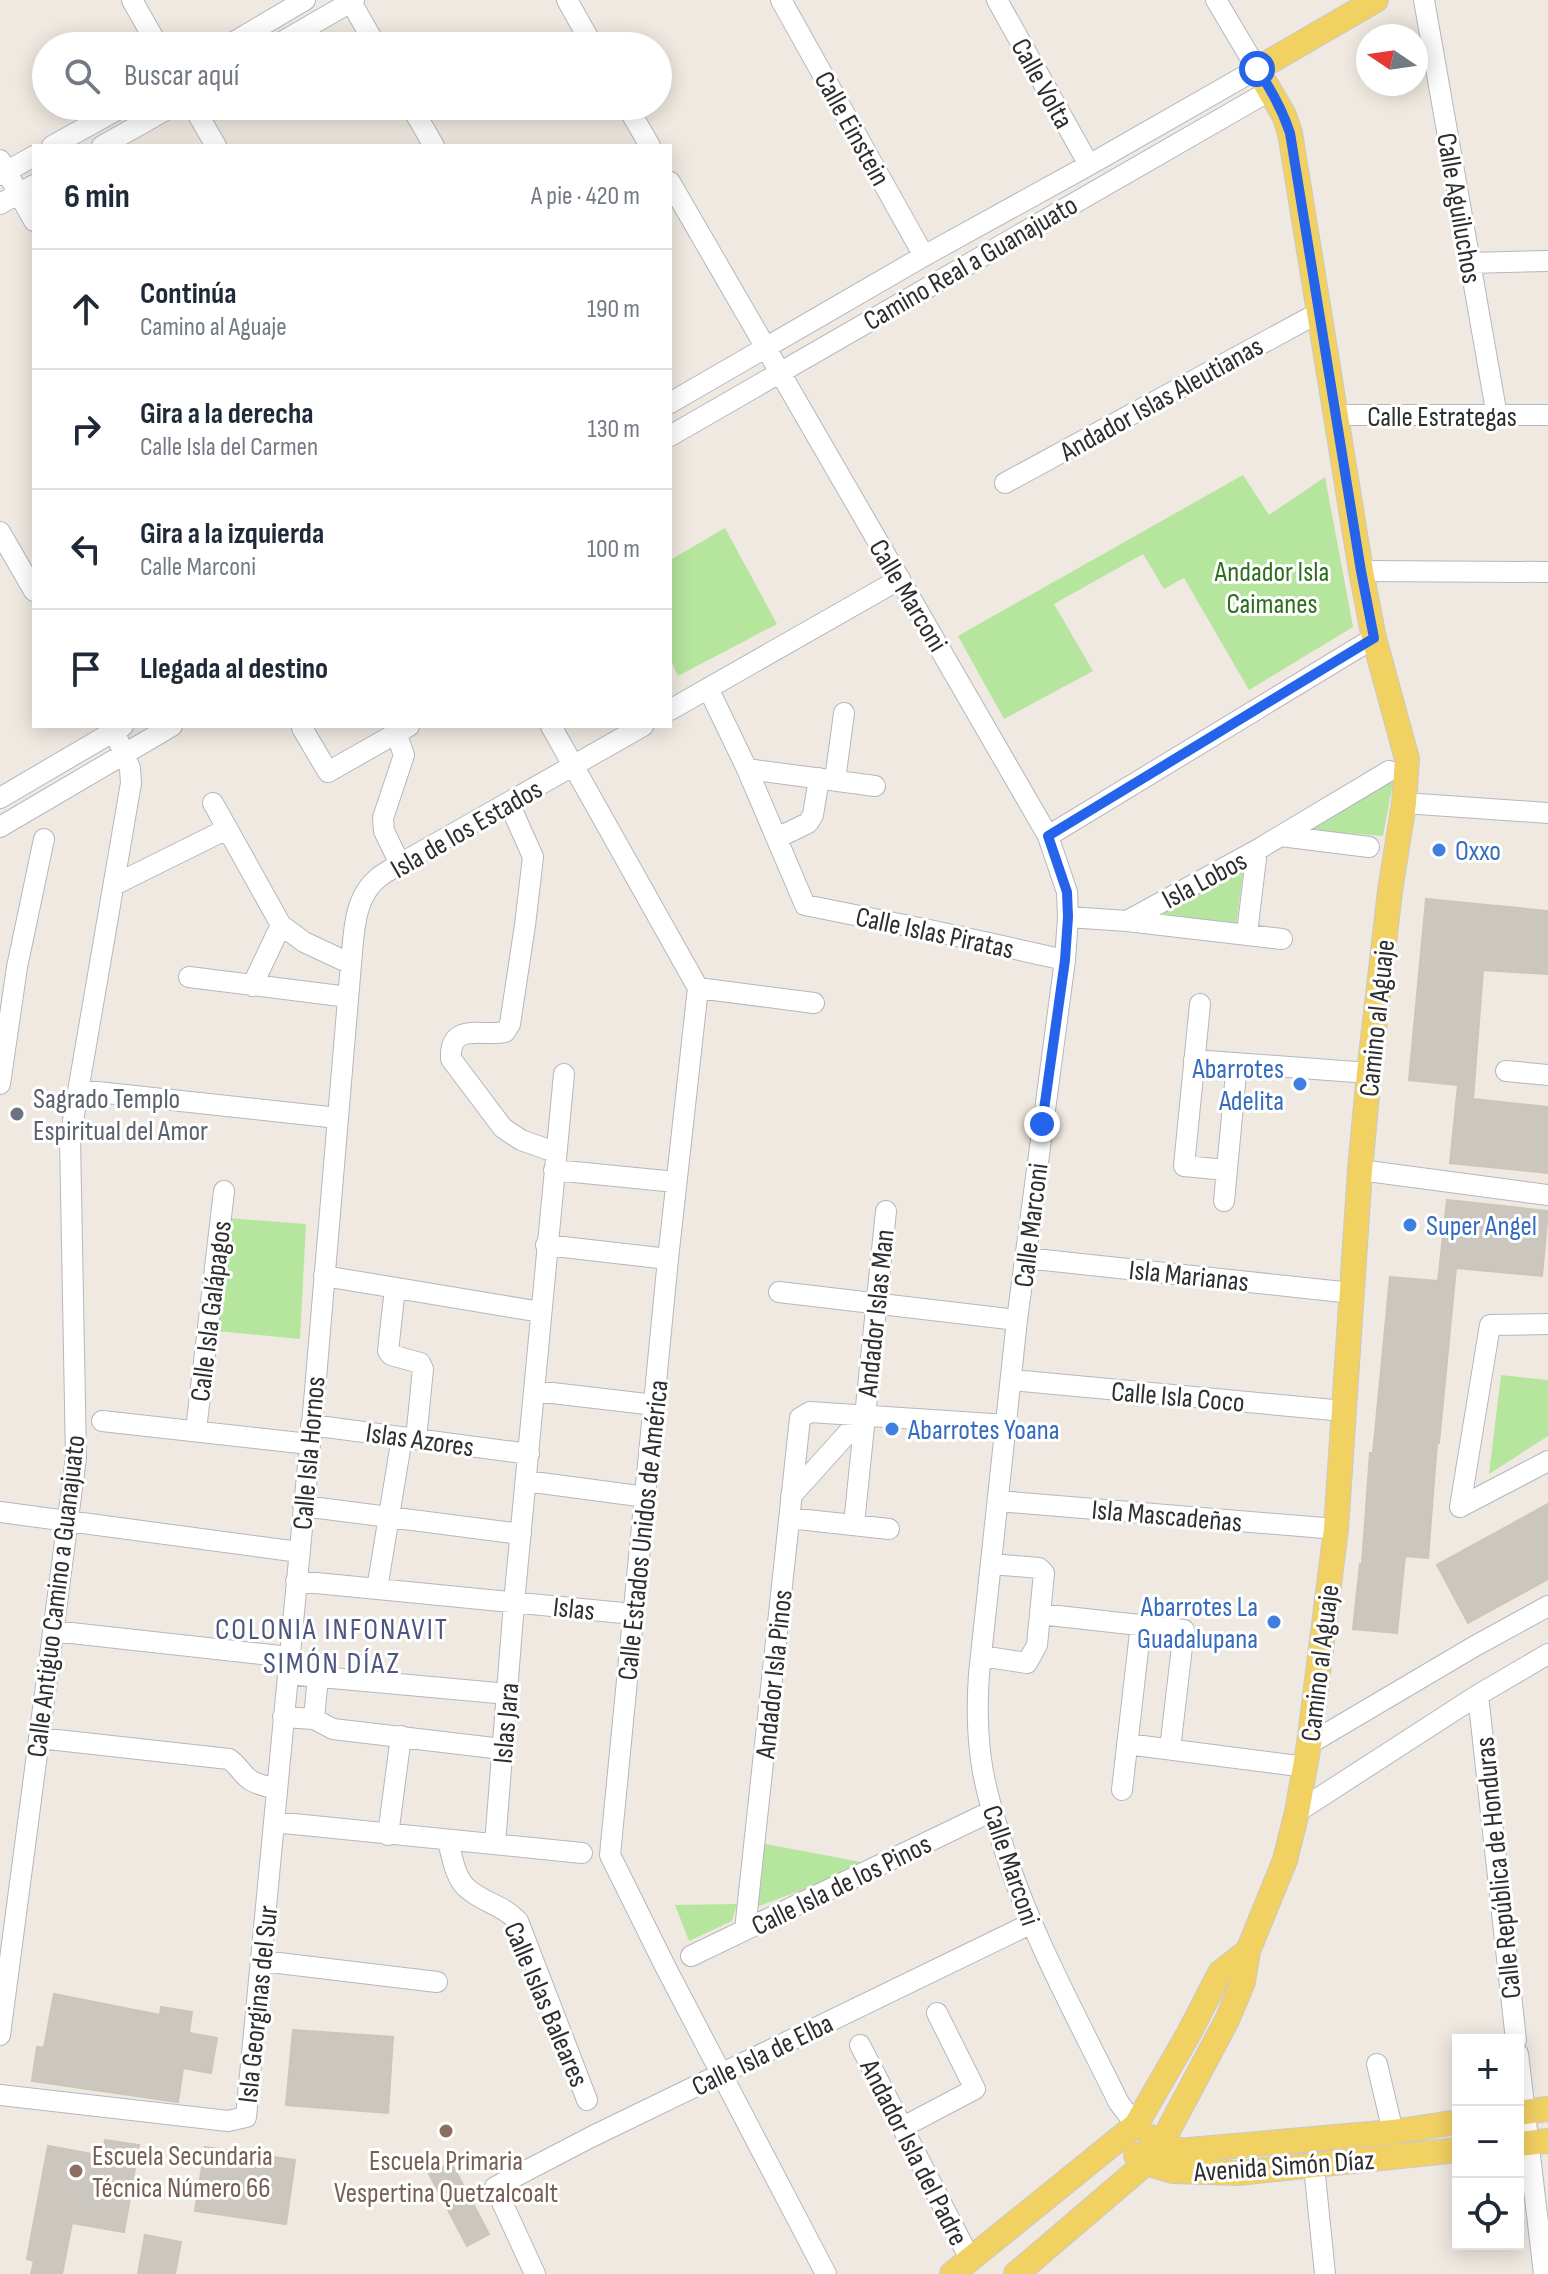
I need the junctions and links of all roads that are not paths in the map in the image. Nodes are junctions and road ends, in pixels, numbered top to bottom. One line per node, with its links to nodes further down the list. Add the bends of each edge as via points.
1 (132, 0): 10 (street)
2 (305, 0): 11 (street)
3 (567, 0): 14 (street)
4 (781, 0): 35 (street, Calle Einstein)
5 (997, 0): 29 (street, Calle Volta)
6 (1216, 0): 16 (street)
7 (1376, 0): 15 (main road)
8 (1424, 0): 37 (street, Calle Aguiluchos)
9 (351, 1): 12 (street); 13 (street)
10 (150, 32)
11 (251, 32)
12 (299, 32)
13 (368, 32)
14 (585, 32)
15 (1281, 53): 16 (main road); 17 (main road)
16 (1257, 69): 17 (main road, Camino al Aguaje); 29 (street, Camino Real a Guanajuato)
17 (1271, 90): 38 (main road, Camino al Aguaje, via 1290,133); 40 (street, Camino Real a Guanajuato)
18 (99, 120): 23 (street)
19 (148, 120): 24 (street)
20 (201, 120): 25 (street)
21 (419, 120): 26 (street)
22 (635, 120): 27 (street)
23 (56, 144)
24 (106, 144)
25 (215, 144)
26 (433, 144)
27 (649, 144)
28 (32, 157): 30 (street)
29 (1089, 165): 35 (street, Camino Real a Guanajuato)
30 (2, 169): 32 (street)
31 (672, 186): 39 (street, Calle Marconi)
32 (26, 189): 33 (street); 34 (street)
33 (0, 204)
34 (32, 213)
35 (924, 256): 39 (street, Camino Real a Guanajuato)
36 (1548, 261): 37 (street)
37 (1469, 263): 44 (street, Calle Aguiluchos)
38 (1318, 313): 42 (main road, Camino al Aguaje); 46 (street, Andador Islas Aleutianas)
39 (765, 349): 40 (street, Calle Marconi); 41 (street, Camino Real a Guanajuato)
40 (779, 373): 45 (street, Camino Real a Guanajuato); 50 (street, Calle Marconi)
41 (672, 402)
42 (1336, 415): 44 (street, Calle Estrategas); 48 (main road, Camino al Aguaje)
43 (1548, 415): 44 (street, Calle Estrategas)
44 (1497, 416)
45 (672, 435)
46 (1005, 483)
47 (0, 532): 51 (street)
48 (1361, 571): 49 (street); 52 (main road, Camino al Aguaje)
49 (1548, 572)
50 (900, 579): 53 (street); 75 (street, Calle Marconi)
51 (32, 588)
52 (1374, 638): 71 (main road, Camino al Aguaje, via 1406,748); 75 (street)
53 (708, 688): 54 (street); 64 (street)
54 (672, 709)
55 (844, 713): 66 (street)
56 (117, 728): 62 (street, Calle Antiguo Camino a Guanajuato); 68 (street)
57 (169, 728): 62 (street)
58 (302, 728): 61 (street, via 328,772)
59 (552, 728): 63 (street)
60 (640, 728): 63 (street, Isla de los Estados)
61 (402, 730): 81 (street, via 404,755 383,818)
62 (125, 754): 73 (street); 82 (street, Calle Antiguo Camino a Guanajuato, via 131,783)
63 (574, 767): 70 (street, Isla de los Estados); 93 (street)
64 (747, 769): 66 (street); 77 (street)
65 (1389, 771): 76 (street, Isla Lobos)
66 (827, 779): 67 (street); 77 (street, via 808,823)
67 (875, 786)
68 (0, 798)
69 (213, 803): 74 (street)
70 (509, 803): 81 (street, Isla de los Estados); 106 (street, via 533,857 510,1024 496,1034 465,1032 452,1048 451,1059 503,1128)
71 (1404, 803): 72 (street); 100 (main road, Camino al Aguaje)
72 (1548, 813)
73 (0, 827)
74 (227, 829): 82 (street); 85 (street)
75 (1048, 836): 83 (street, Calle Marconi, via 1067,892)
76 (1281, 836): 79 (street); 80 (street, Isla Lobos)
77 (777, 838): 88 (street, Calle Islas Piratas, via 805,905)
78 (44, 839): 90 (street)
79 (1369, 847)
80 (1257, 850): 84 (street, Isla Lobos); 86 (street)
81 (400, 864): 89 (street, Isla de los Estados, via 363,896)
82 (114, 885): 104 (street, Calle Antiguo Camino a Guanajuato)
83 (1068, 917): 84 (street, Isla Lobos); 88 (street, Calle Marconi)
84 (1127, 921): 86 (street, Isla Lobos)
85 (281, 925): 89 (street); 92 (street)
86 (1247, 933): 87 (street, Isla Lobos)
87 (1282, 939)
88 (1065, 960): 115 (street, Calle Marconi)
89 (351, 964): 94 (street, Isla de los Estados)
90 (8, 972): 103 (street)
91 (189, 977): 92 (street)
92 (252, 986): 94 (street)
93 (698, 988): 95 (street); 109 (street, Calle Estados Unidos de América)
94 (348, 997): 105 (street, Isla de los Estados)
95 (814, 1003)
96 (1200, 1004): 97 (street)
97 (1194, 1060): 98 (street); 107 (street, via 1184,1166)
98 (1237, 1063): 100 (street); 107 (street)
99 (1506, 1071): 102 (street)
100 (1369, 1073): 108 (main road, Camino al Aguaje)
101 (564, 1074): 106 (street, Islas Jara)
102 (1548, 1075)
103 (0, 1084)
104 (79, 1090): 105 (street); 145 (street, Calle Antiguo Camino a Guanajuato, via 70,1138 76,1458)
105 (338, 1118): 117 (street, Calle Isla Hornos)
106 (555, 1161): 109 (street); 114 (street, Islas Jara)
107 (1226, 1170): 112 (street)
108 (1360, 1170): 111 (street); 120 (main road, Camino al Aguaje)
109 (676, 1182): 116 (street, Calle Estados Unidos de América)
110 (224, 1191): 132 (street, Calle Isla Galápagos)
111 (1548, 1195)
112 (1224, 1201)
113 (886, 1211): 121 (street, Andador Islas Man)
114 (546, 1245): 116 (street); 122 (street, Islas Jara)
115 (1025, 1258): 120 (street, Isla Marianas); 123 (street, Calle Marconi)
116 (668, 1259): 127 (street, Calle Estados Unidos de América)
117 (324, 1276): 118 (street); 133 (street, Calle Isla Hornos)
118 (395, 1288): 122 (street); 134 (street, via 388,1351 423,1369)
119 (779, 1292): 121 (street)
120 (1352, 1293): 128 (main road, Camino al Aguaje)
121 (876, 1303): 123 (street); 129 (street, Andador Islas Man)
122 (541, 1312): 126 (street, Islas Jara)
123 (1017, 1320): 125 (street, Calle Marconi)
124 (1548, 1324): 136 (street, via 1490,1325 1460,1507)
125 (1012, 1380): 128 (street, Calle Isla Coco); 131 (street, Calle Marconi)
126 (535, 1391): 127 (street); 135 (street, Islas Jara)
127 (655, 1405): 139 (street, Calle Estados Unidos de América)
128 (1344, 1411): 148 (main road, Camino al Aguaje)
129 (865, 1414): 131 (street); 138 (street); 138 (street, Andador Isla Pinos, via 810,1412 800,1418); 146 (street, Andador Islas Man)
130 (102, 1421): 132 (street, Islas Azores)
131 (1007, 1425): 140 (street, Calle Marconi)
132 (196, 1430): 133 (street, Islas Azores)
133 (310, 1434): 134 (street, Islas Azores, via 344,1429); 141 (street, Calle Isla Hornos)
134 (409, 1438): 135 (street, Islas Azores); 143 (street)
135 (529, 1454): 137 (street, Islas Jara)
136 (1548, 1461)
137 (526, 1481): 139 (street); 149 (street, Islas Jara)
138 (791, 1496): 144 (street, Andador Isla Pinos)
139 (646, 1497): 156 (street, Calle Estados Unidos de América)
140 (998, 1501): 148 (street, Isla Mascadeñas); 151 (street, Calle Marconi)
141 (303, 1506): 143 (street); 150 (street, Calle Isla Hornos)
142 (0, 1512): 145 (street)
143 (390, 1516): 149 (street); 153 (street)
144 (789, 1518): 146 (street); 184 (street, Andador Isla Pinos)
145 (67, 1520): 150 (street); 159 (street, Calle Antiguo Camino a Guanajuato)
146 (854, 1524): 147 (street)
147 (889, 1529)
148 (1336, 1529): 173 (main road, Camino al Aguaje)
149 (521, 1534): 154 (street, Islas Jara)
150 (299, 1552): 152 (street, Calle Isla Hornos)
151 (991, 1564): 157 (street, via 1039,1568 1044,1573); 161 (street, Calle Marconi)
152 (296, 1581): 153 (street); 162 (street, Calle Isla Hornos)
153 (377, 1589): 154 (street)
154 (514, 1603): 156 (street, Islas); 164 (street, Islas Jara)
155 (1548, 1606): 173 (street, via 1475,1646)
156 (633, 1614): 194 (street, Calle Estados Unidos de América, via 610,1855)
157 (1040, 1614): 158 (street); 161 (street, via 1037,1645 1027,1663)
158 (1141, 1624): 170 (street); 172 (street, via 1184,1630)
159 (53, 1631): 162 (street); 169 (street, Calle Antiguo Camino a Guanajuato)
160 (1548, 1654): 165 (street)
161 (981, 1656): 176 (street, Calle Marconi, via 977,1713)
162 (288, 1665): 163 (street); 166 (street, Calle Isla Hornos)
163 (318, 1676): 164 (street); 167 (street)
164 (508, 1694): 171 (street, Islas Jara)
165 (1478, 1695): 177 (street); 191 (street, Calle República de Honduras)
166 (283, 1717): 167 (street); 174 (street, Calle Isla Hornos)
167 (314, 1719): 168 (street, via 333,1729)
168 (401, 1736): 171 (street); 179 (street)
169 (39, 1738): 174 (street, via 229,1759 252,1782); 190 (street, Calle Antiguo Camino a Guanajuato)
170 (1127, 1744): 172 (street); 175 (street)
171 (502, 1749): 181 (street, Islas Jara)
172 (1170, 1749): 173 (street)
173 (1308, 1756): 177 (main road, Camino al Aguaje)
174 (276, 1789): 178 (street, Isla Georginas del Sur)
175 (1122, 1790)
176 (992, 1811): 183 (street, Calle Marconi); 184 (street, Calle Isla de los Pinos)
177 (1297, 1812): 185 (main road, Camino al Aguaje, via 1285,1860)
178 (274, 1822): 179 (street); 187 (street, Isla Georginas del Sur)
179 (388, 1835): 180 (street)
180 (448, 1841): 181 (street); 197 (street, Calle Islas Baleares, via 465,1888 507,1909 518,1921)
181 (495, 1844): 182 (street)
182 (582, 1853)
183 (1030, 1924): 194 (street, Calle Isla de Elba); 202 (street, Calle Marconi, via 1119,2103)
184 (745, 1930): 186 (street, Calle Isla de los Pinos)
185 (1248, 1951): 202 (main road, Camino al Aguaje, via 1220,1973); 205 (main road, Camino al Aguaje, via 1243,1982 1227,2020)
186 (691, 1956)
187 (262, 1961): 188 (street); 196 (street, Isla Georginas del Sur, via 246,2117 228,2121)
188 (437, 1982)
189 (937, 2013): 200 (street, via 975,2089)
190 (1, 2023)
191 (1515, 2034)
192 (860, 2045): 200 (street, Andador Isla del Padre)
193 (1377, 2064): 201 (street)
194 (721, 2074): 208 (street, Calle Isla de Elba, via 495,2187); 209 (street, Calle Estados Unidos de América)
195 (1524, 2083): 198 (street)
196 (0, 2095)
197 (587, 2100)
198 (1530, 2112): 203 (street)
199 (1452, 2123): 201 (main road, Avenida Simón Díaz)
200 (903, 2127): 207 (street, Andador Isla del Padre)
201 (1393, 2132): 205 (main road, Avenida Simón Díaz)
202 (1128, 2133): 205 (main road, Avenida Simón Díaz); 207 (main road, Camino al Aguaje)
203 (1532, 2142): 212 (street)
204 (1452, 2151): 206 (main road, Avenida Simón Díaz)
205 (1153, 2154): 206 (main road, Avenida Simón Díaz, via 1173,2171); 210 (main road, Camino al Aguaje)
206 (1314, 2166): 211 (street)
207 (961, 2267)
208 (535, 2274)
209 (826, 2274)
210 (1016, 2274)
211 (1325, 2274)
212 (1544, 2274)

